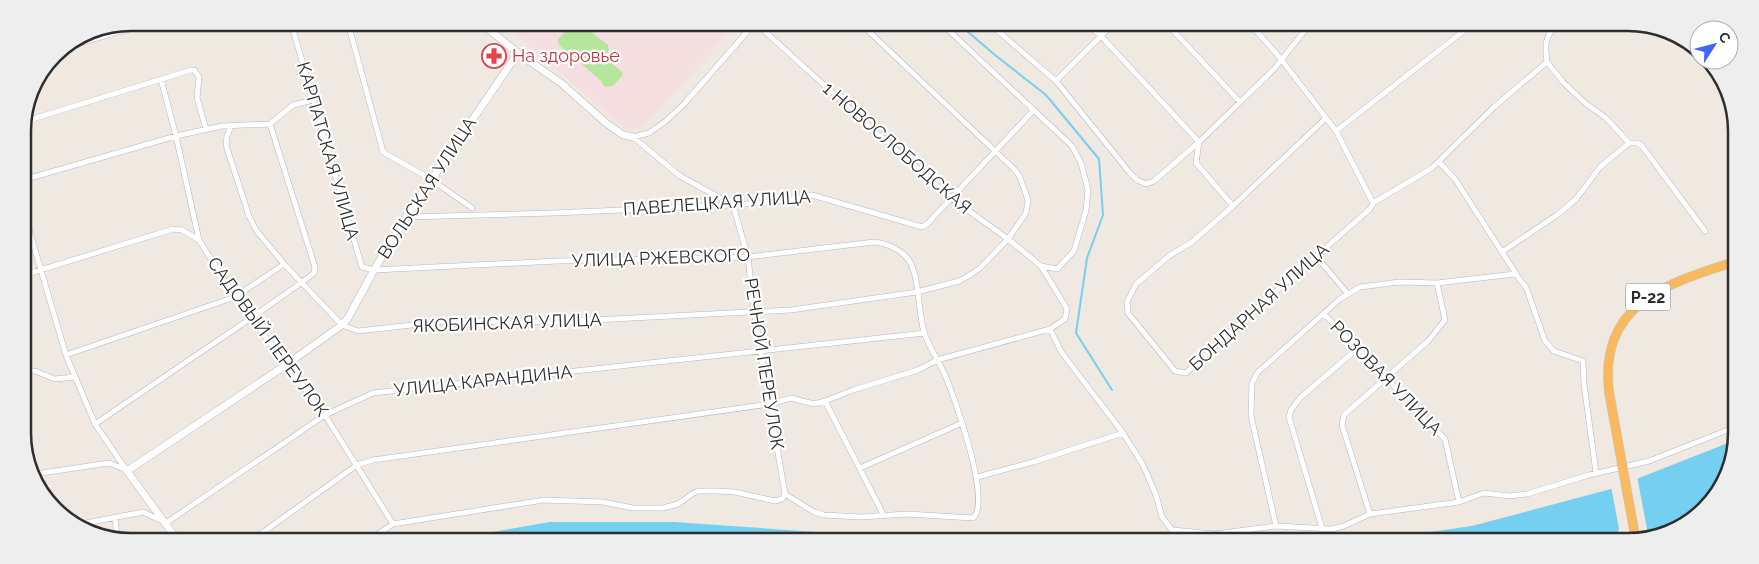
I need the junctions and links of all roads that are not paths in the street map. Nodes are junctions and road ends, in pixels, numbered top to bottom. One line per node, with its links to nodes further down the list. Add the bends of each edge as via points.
1 (294, 31): 24 (street, КАРПАТСКАЯ УЛИЦА)
2 (350, 31): 40 (street, via 383,152)
3 (491, 31): 19 (street)
4 (749, 31): 34 (street, via 672,115 649,133)
5 (763, 31): 41 (street, 1 НОВОСЛОБОДСКАЯ)
6 (869, 31): 37 (street, ЯКОБИНСКАЯ УЛИЦА)
7 (950, 31): 26 (street)
8 (998, 31): 23 (street)
9 (1095, 31): 17 (street)
10 (1106, 31): 17 (street)
11 (1174, 31): 25 (street)
12 (1255, 31): 20 (street)
13 (1304, 31): 20 (street)
14 (1464, 31): 32 (street)
15 (1553, 31): 21 (street, via 1545,47)
16 (113, 33): 18 (street)
17 (1101, 36): 23 (street); 35 (street)
18 (97, 38)
19 (518, 54): 34 (street, via 561,83 606,123); 40 (street, ВОЛЬСКАЯ УЛИЦА)
20 (1281, 59): 25 (street); 27 (street)
21 (1547, 62): 36 (street, via 1563,82 1606,118); 38 (street, БОНДАРНАЯ УЛИЦА)
22 (161, 79): 28 (street); 31 (street, via 194,70 199,76 197,98); 33 (street, САДОВЫЙ ПЕРЕУЛОК)
23 (1056, 81): 35 (street, via 1130,173 1146,184 1154,181)
24 (313, 100): 29 (street, via 293,105); 57 (street, КАРПАТСКАЯ УЛИЦА, via 362,267)
25 (1240, 102): 35 (street)
26 (1034, 111): 37 (street, ПАВЕЛЕЦКАЯ УЛИЦА); 56 (street, via 1072,146 1081,163 1088,190 1086,210 1074,251 1057,269)
27 (1326, 118): 32 (street); 44 (street)
28 (32, 119)
29 (270, 124): 30 (street); 62 (street, via 315,269)
30 (231, 126): 31 (street); 54 (street, via 226,145 249,216 256,230)
31 (206, 129): 33 (street)
32 (1336, 131): 42 (street)
33 (176, 136): 39 (street); 50 (street, САДОВЫЙ ПЕРЕУЛОК)
34 (633, 137): 43 (street, via 680,176)
35 (1199, 142): 44 (street, via 1196,163)
36 (1628, 143): 47 (street, via 1642,146); 51 (street, via 1600,167 1576,199)
37 (996, 151): 41 (street, ПАВЕЛЕЦКАЯ УЛИЦА); 49 (street, ЯКОБИНСКАЯ УЛИЦА, via 1020,177 1028,200 1026,213)
38 (1438, 162): 42 (street, БОНДАРНАЯ УЛИЦА); 51 (street, via 1455,179)
39 (31, 178)
40 (432, 180): 45 (street); 46 (street, ВОЛЬСКАЯ УЛИЦА)
41 (952, 198): 43 (street, ПАВЕЛЕЦКАЯ УЛИЦА, via 922,227 812,195); 49 (street, 1 НОВОСЛОБОДСКАЯ)
42 (1373, 203): 52 (street, БОНДАРНАЯ УЛИЦА)
43 (732, 205): 46 (street, ПАВЕЛЕЦКАЯ УЛИЦА); 53 (street, РЕЧНОЙ ПЕРЕУЛОК)
44 (1233, 206): 52 (street, БОНДАРНАЯ УЛИЦА, via 1136,284 1127,302 1128,313 1175,371 1186,374)
45 (472, 208)
46 (406, 217): 57 (street, ВОЛЬСКАЯ УЛИЦА)
47 (1705, 231)
48 (31, 237): 58 (street)
49 (1008, 239): 56 (street, 1 НОВОСЛОБОДСКАЯ); 63 (street, ЯКОБИНСКАЯ УЛИЦА, via 970,276)
50 (199, 240): 58 (street, via 182,230 173,229); 65 (street, САДОВЫЙ ПЕРЕУЛОК)
51 (1502, 252): 60 (street)
52 (1316, 256): 64 (street)
53 (748, 257): 57 (street, УЛИЦА РЖЕВСКОГО, via 557,261); 63 (street, УЛИЦА РЖЕВСКОГО, via 880,242 908,258); 66 (street, РЕЧНОЙ ПЕРЕУЛОК)
54 (284, 264): 62 (street); 65 (street)
55 (1728, 264): 109 (highway, Р-22, bridge, via 1664,286 1642,301 1620,325 1609,355 1609,392)
56 (1041, 266): 70 (street, 1 НОВОСЛОБОДСКАЯ, via 1067,309 1065,319)
57 (374, 270): 69 (street, ВОЛЬСКАЯ УЛИЦА)
58 (41, 271): 59 (street); 74 (street)
59 (31, 274)
60 (1515, 274): 61 (street); 91 (street, via 1526,287 1545,341 1554,351 1583,361)
61 (1437, 283): 64 (street, via 1400,282 1360,287); 79 (street, via 1445,320 1428,341)
62 (302, 284): 68 (street); 69 (street)
63 (917, 292): 66 (street, ЯКОБИНСКАЯ УЛИЦА, via 791,310); 71 (street, УЛИЦА РЖЕВСКОГО)
64 (1348, 294): 67 (street)
65 (235, 297): 68 (street, САДОВЫЙ ПЕРЕУЛОК); 74 (street)
66 (754, 312): 69 (street, ЯКОБИНСКАЯ УЛИЦА, via 554,322 448,321 358,331); 73 (street, РЕЧНОЙ ПЕРЕУЛОК)
67 (1324, 314): 72 (street, РОЗОВАЯ УЛИЦА); 101 (street, via 1258,372 1252,383 1251,416)
68 (251, 318): 76 (street, САДОВЫЙ ПЕРЕУЛОК); 84 (street)
69 (342, 325): 76 (street)
70 (1050, 329): 75 (street); 86 (street, via 1062,353)
71 (924, 333): 73 (street, УЛИЦА КАРАНДИНА); 75 (street, УЛИЦА РЖЕВСКОГО)
72 (1358, 348): 79 (street, РОЗОВАЯ УЛИЦА); 102 (street, via 1300,398 1289,417)
73 (762, 352): 81 (street, РЕЧНОЙ ПЕРЕУЛОК); 82 (street, УЛИЦА КАРАНДИНА, via 373,393)
74 (66, 355): 78 (street)
75 (937, 360): 80 (street, via 918,370); 83 (street, УЛИЦА РЖЕВСКОГО)
76 (286, 365): 82 (street, САДОВЫЙ ПЕРЕУЛОК); 89 (street)
77 (31, 371): 78 (street, via 55,379)
78 (74, 377): 84 (street)
79 (1387, 378): 94 (street, РОЗОВАЯ УЛИЦА, via 1445,440); 96 (street, via 1347,411 1342,420)
80 (825, 401): 81 (street, via 814,404 791,398); 88 (street)
81 (770, 404): 87 (street); 93 (street, РЕЧНОЙ ПЕРЕУЛОК)
82 (325, 415): 87 (street, САДОВЫЙ ПЕРЕУЛОК); 99 (street, УЛИЦА КАРАНДИНА)
83 (962, 423): 88 (street); 92 (street, УЛИЦА РЖЕВСКОГО)
84 (95, 424): 89 (street)
85 (1728, 430): 91 (street, via 1649,461)
86 (1123, 433): 92 (street); 107 (street, via 1143,465 1162,517 1172,530)
87 (357, 465): 100 (street, САДОВЫЙ ПЕРЕУЛОК); 105 (street)
88 (860, 468): 95 (street)
89 (127, 471): 90 (street, via 109,463); 99 (street)
90 (40, 473)
91 (1596, 473): 94 (street, via 1527,494 1484,494)
92 (977, 476): 95 (street, УЛИЦА РЖЕВСКОГО, via 980,507 974,518)
93 (786, 494): 95 (street, via 824,515 861,517); 100 (street, via 775,501 727,491 698,492 678,504 663,508 544,500)
94 (1459, 502): 96 (street)
95 (884, 514)
96 (1370, 514): 102 (street, via 1344,526)
97 (115, 518): 98 (street); 99 (street, via 143,512); 103 (street)
98 (88, 523)
99 (166, 523): 104 (street)
100 (393, 524): 106 (street)
101 (1276, 526): 102 (street); 108 (street)
102 (1322, 528)
103 (116, 532)
104 (173, 533)
105 (262, 533)
106 (380, 533)
107 (1204, 533)
108 (1223, 533)
109 (1635, 533)

